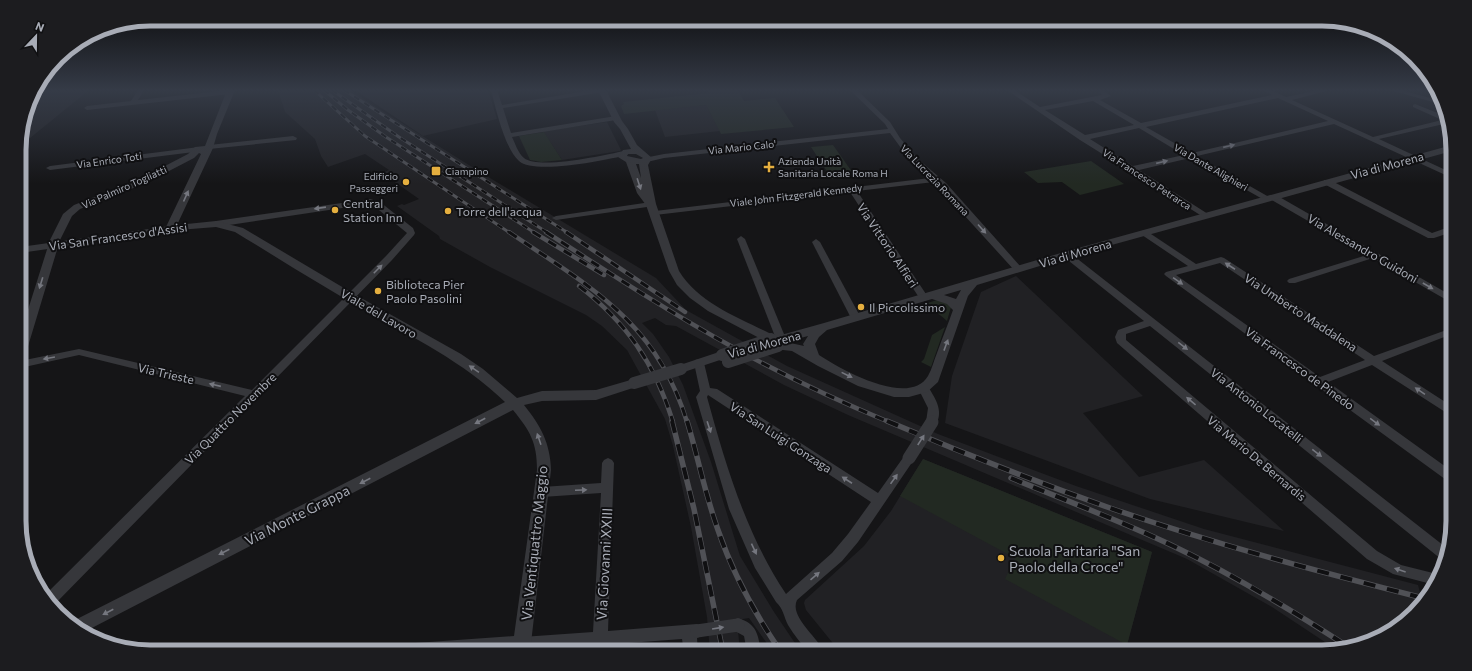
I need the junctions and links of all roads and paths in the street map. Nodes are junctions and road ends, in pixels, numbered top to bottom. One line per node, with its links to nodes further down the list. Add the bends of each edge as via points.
1 (218, 121): 19 (street, Via Palmiro Togliatti)
2 (504, 121): 14 (street)
3 (605, 121): 14 (street)
4 (617, 121): 21 (street, via 616,126 627,148)
5 (618, 121): 22 (street, via 635,148)
6 (886, 121): 13 (street, Via Lucrezia Romana)
7 (1058, 121): 16 (street, Via Francesco Petrarca)
8 (1133, 121): 12 (street, Via Dante Alighieri)
9 (1163, 121): 12 (street)
10 (1442, 121): 17 (street)
11 (1334, 122): 17 (street); 20 (street, one-way to 11)
12 (1141, 126): 16 (street); 20 (street, Via Dante Alighieri)
13 (892, 131): 22 (street, Via Mario Calo'); 27 (street, Via Lucrezia Romana, via 915,161)
14 (508, 132): 21 (street, via 523,161 532,165)
15 (293, 138): 19 (street, Via Enrico Toti, via 236,144)
16 (1083, 138): 25 (street, Via Francesco Petrarca)
17 (1372, 139): 23 (street)
18 (1446, 150): 23 (street, Via di Morena)
19 (203, 152): 24 (street, Via Enrico Toti, via 168,152); 36 (street, one-way to 19); 43 (street, Via Palmiro Togliatti, via 190,156 143,181 71,210)
20 (1192, 155): 25 (street, one-way to 20); 30 (street, Via Dante Alighieri)
21 (626, 156): 22 (street); 31 (street, one-way to 31, via 643,196)
22 (645, 157): 31 (street, via 644,166)
23 (1414, 158): 26 (street); 28 (street, Via di Morena)
24 (50, 168)
25 (1132, 169): 32 (street, Via Francesco Petrarca)
26 (1446, 173)
27 (937, 179): 31 (street, Viale John Fitzgerald Kennedy); 48 (street, Via Lucrezia Romana, one-way to 48)
28 (1327, 182): 30 (street, Via di Morena); 38 (street, via 1431,236)
29 (854, 192): 51 (street, Via Vittorio Alfieri)
30 (1270, 198): 32 (street, Via di Morena); 46 (street, Via Alessandro Guidoni)
31 (653, 208): 34 (street, Viale John Fitzgerald Kennedy); 60 (street, via 675,274 683,286 712,308)
32 (1205, 216): 40 (street, Via di Morena)
33 (251, 218): 35 (street, Via San Francesco d'Assisi); 37 (street, via 240,226); 39 (street, Via San Francesco d'Assisi, one-way to 33, via 373,202)
34 (556, 218)
35 (216, 224): 36 (street, Via San Francesco d'Assisi); 37 (street, Via San Francesco d'Assisi)
36 (170, 229): 43 (street, Via San Francesco d'Assisi)
37 (239, 230): 53 (street, Viale del Lavoro)
38 (1446, 231)
39 (412, 233): 53 (street, Via Quattro Novembre, one-way to 39)
40 (1145, 233): 45 (street, Via di Morena); 47 (street)
41 (741, 239): 60 (street)
42 (816, 242): 55 (street)
43 (53, 245): 44 (street, Via San Francesco d'Assisi); 58 (street, Via Palmiro Togliatti, one-way to 58)
44 (26, 249)
45 (1068, 255): 48 (street, Via di Morena); 56 (street, Via Antonio Locatelli)
46 (1375, 255): 49 (street); 52 (street, Via Alessandro Guidoni, one-way to 52)
47 (1195, 267): 62 (street, Via Umberto Maddalena, one-way to 47, via 1220,260); 65 (street, Via Francesco de Pinedo, one-way to 65, via 1169,274)
48 (1018, 269): 50 (street, Via di Morena)
49 (1292, 281)
50 (973, 283): 51 (street, Via di Morena); 54 (street, via 964,293)
51 (928, 296): 54 (street, via 951,301); 55 (street, Via di Morena)
52 (1446, 296)
53 (350, 297): 68 (street, Via Quattro Novembre); 69 (street, Viale del Lavoro, one-way to 53, via 495,384 469,366)
54 (959, 309): 66 (street, one-way to 54, via 935,375)
55 (856, 318): 57 (street, Via di Morena)
56 (1152, 322): 76 (street, Via Antonio Locatelli, one-way to 76); 77 (street, Via Mario De Bernardis, one-way to 56, via 1398,570 1372,555 1121,341 1122,332)
57 (828, 326): 60 (street, Via di Morena); 61 (street, via 817,332 810,340 809,348)
58 (26, 333)
59 (1446, 333): 62 (street)
60 (777, 341): 61 (street, via 794,346); 64 (street, Via di Morena, bridge, via 712,366)
61 (813, 357): 66 (street, one-way to 66, via 859,381 887,391 908,393)
62 (1374, 360): 65 (street); 70 (street, Via Umberto Maddalena, one-way to 62)
63 (26, 363): 68 (street, Via Trieste, one-way to 63, via 78,352)
64 (699, 363): 67 (street); 69 (street, Via di Morena, bridge, via 596,395 545,396)
65 (1319, 381): 72 (street, Via Francesco de Pinedo, one-way to 72)
66 (923, 388): 75 (street, one-way to 66, bridge, via 934,417 934,407)
67 (705, 391): 75 (street, Via San Luigi Gonzaga, one-way to 67, via 713,392); 79 (street, one-way to 79, via 701,397 706,419 735,509 760,564 781,598)
68 (253, 394): 78 (street, Via Quattro Novembre)
69 (515, 403): 74 (street, Via Ventiquattro Maggio, one-way to 69, via 544,464 540,441 533,425); 80 (street, Via Monte Grappa, one-way to 80)
70 (1446, 408)
71 (608, 463): 73 (street, Via Giovanni XXIII)
72 (1446, 475)
73 (607, 488): 74 (street, one-way to 73); 82 (street, Via Giovanni XXIII)
74 (542, 492): 83 (street, Via Ventiquattro Maggio)
75 (880, 500): 79 (street, one-way to 75, via 792,596 844,550)
76 (1442, 552)
77 (1432, 578)
78 (52, 598)
79 (788, 604): 87 (street, via 794,621)
80 (82, 624)
81 (693, 632): 82 (street); 85 (street); 86 (street, one-way to 86, bridge, via 738,625 749,632)
82 (600, 639): 84 (street)
83 (522, 645)
84 (548, 645)
85 (692, 645)
86 (752, 645)
87 (812, 645)

